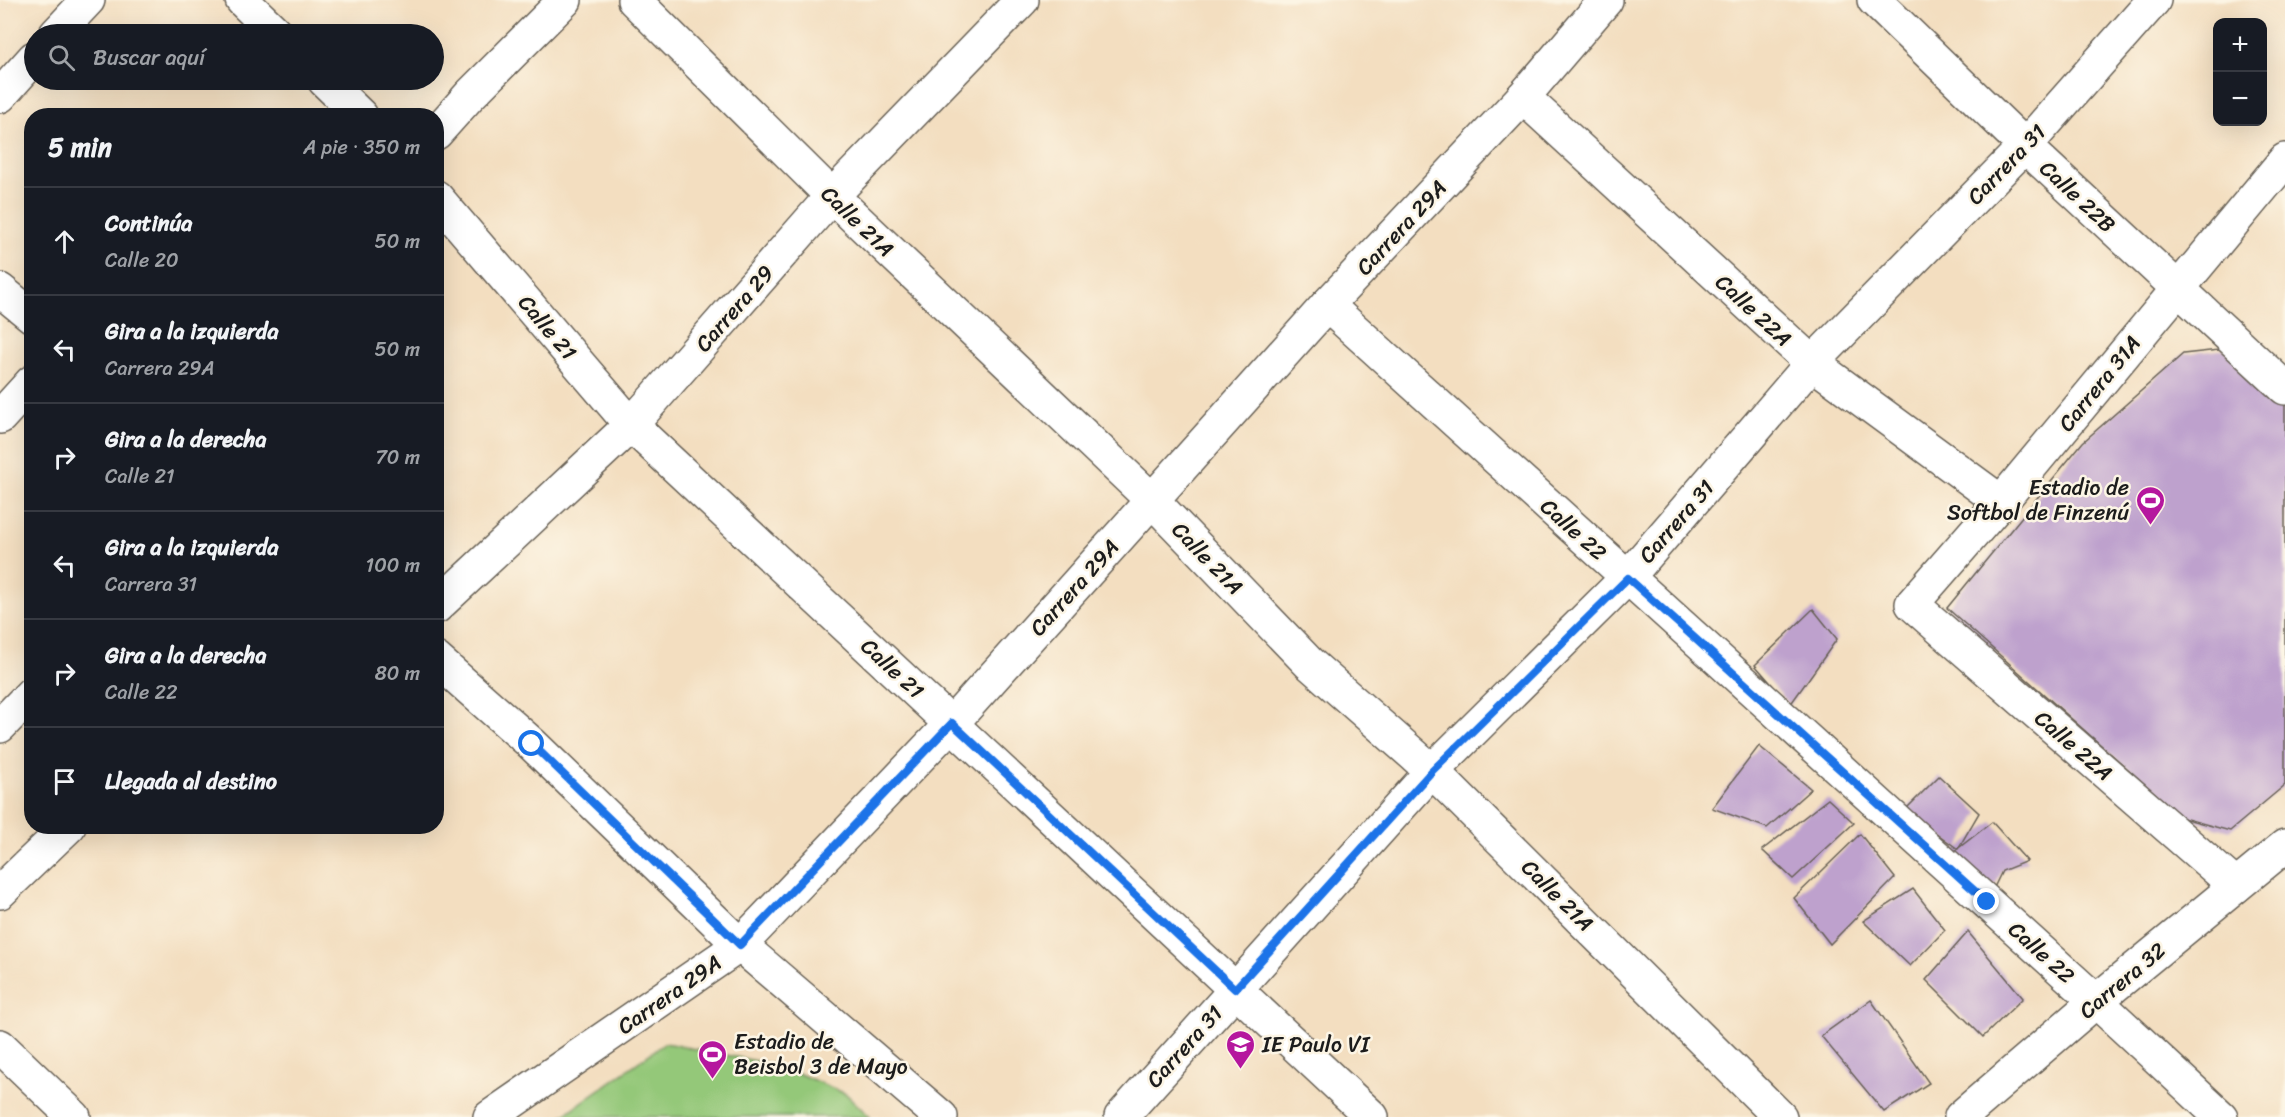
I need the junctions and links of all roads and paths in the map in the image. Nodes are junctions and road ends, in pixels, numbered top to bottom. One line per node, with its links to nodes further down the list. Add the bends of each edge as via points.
1 (87, 0): 9 (street)
2 (242, 0): 10 (street)
3 (565, 0): 16 (street)
4 (634, 0): 19 (street, Calle 21A)
5 (1022, 0): 19 (street, Carrera 29)
6 (1606, 0): 14 (street, Carrera 29A)
7 (1874, 0): 17 (street, Calle 22B)
8 (2154, 0): 17 (street, Carrera 31)
9 (65, 24)
10 (267, 24)
11 (24, 69): 13 (street)
12 (334, 90): 15 (street)
13 (0, 96)
14 (1523, 97): 23 (street, Carrera 29A); 25 (street, Calle 22A)
15 (353, 108)
16 (444, 124)
17 (2025, 146): 21 (street, Calle 22B); 25 (street, Carrera 31)
18 (2285, 160): 21 (street, Carrera 31A)
19 (832, 196): 29 (street, Carrera 29); 30 (street, Calle 21A)
20 (444, 206): 29 (street, Calle 21)
21 (2177, 289): 26 (street, Calle 22B); 31 (street, Carrera 31A)
22 (0, 290): 24 (street)
23 (1327, 305): 30 (street, Carrera 29A); 32 (street, Calle 22)
24 (24, 310)
25 (1812, 363): 31 (street, Calle 22A); 32 (street, Carrera 31)
26 (2285, 388)
27 (24, 391): 28 (street)
28 (0, 417)
29 (631, 425): 33 (street, Carrera 29); 37 (street, Calle 21)
30 (1152, 501): 37 (street, Carrera 29A); 39 (street, Calle 21A, via 1309,663)
31 (2001, 502): 34 (street, Carrera 31A)
32 (1628, 578): 39 (street, Carrera 31); 46 (street, Calle 22)
33 (444, 600)
34 (1912, 604): 42 (street, Calle 22A)
35 (444, 666): 44 (street, via 532,744)
36 (24, 701): 38 (street)
37 (952, 723): 44 (street, Carrera 29A); 45 (street, Calle 21)
38 (0, 726)
39 (1432, 771): 45 (street, Carrera 31); 53 (street, Calle 21A)
40 (61, 834): 43 (street)
41 (2285, 846): 42 (street, Carrera 32)
42 (2236, 886): 46 (street, Carrera 32)
43 (0, 892)
44 (740, 945): 49 (street, Carrera 29A); 50 (street)
45 (1235, 989): 51 (street, Carrera 31); 52 (street, Calle 21)
46 (2096, 1001): 54 (street, Carrera 32); 55 (street, Calle 22)
47 (0, 1047): 48 (street)
48 (74, 1117)
49 (490, 1117)
50 (941, 1117)
51 (1120, 1117)
52 (1372, 1117)
53 (1780, 1117)
54 (1961, 1117)
55 (2221, 1117)

